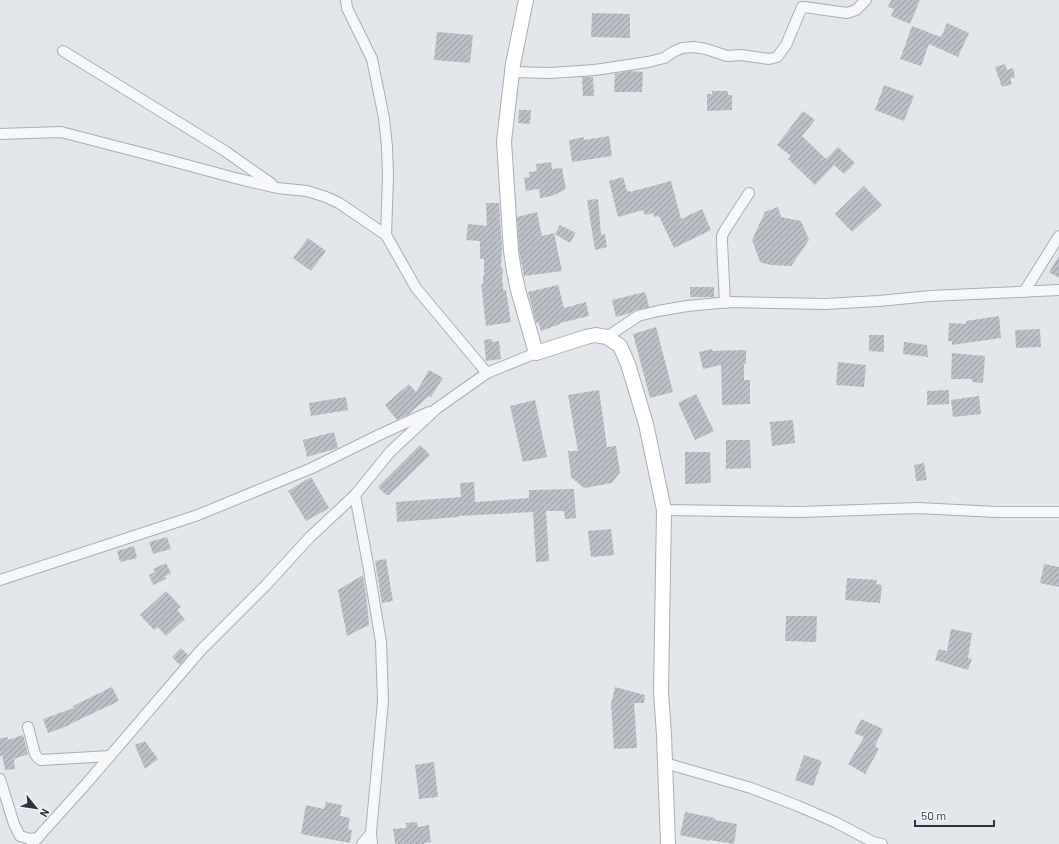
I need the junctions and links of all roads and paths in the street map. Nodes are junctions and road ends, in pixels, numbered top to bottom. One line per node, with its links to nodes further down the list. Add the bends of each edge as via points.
1 (346, 0): 9 (street, via 347,8 372,59 384,118 388,176)
2 (526, 0): 5 (street)
3 (866, 0): 5 (street, via 856,10 847,13 802,7 786,45 777,57 769,60 741,55 727,56 694,47 682,48 664,58 648,62 595,70)
4 (63, 51): 7 (street, via 225,151)
5 (512, 72): 15 (street, via 504,141 511,252 518,290)
6 (0, 134): 7 (street, via 60,132)
7 (277, 188): 9 (street, via 307,191 326,197)
8 (749, 193): 13 (street, via 722,236)
9 (386, 235): 16 (street, via 416,288)
10 (1059, 236): 12 (street)
11 (1059, 290): 12 (street)
12 (1024, 292): 13 (street, via 825,304)
13 (725, 303): 14 (street, via 687,306 638,316)
14 (606, 337): 15 (street, via 586,337); 19 (street, via 620,346 628,364 646,424)
15 (536, 353): 16 (street)
16 (487, 373): 17 (street)
17 (436, 409): 18 (street, via 390,452); 21 (street, via 312,468 198,516)
18 (355, 494): 23 (street, via 201,650); 26 (street, via 381,642 383,701)
19 (664, 510): 20 (street, via 800,512 918,508); 24 (street, via 661,692)
20 (1059, 512)
21 (0, 580)
22 (28, 727): 23 (street, via 35,754 41,760)
23 (110, 756): 27 (street)
24 (665, 763): 30 (street); 31 (street, via 751,788 804,808)
25 (0, 779): 27 (street, via 20,836)
26 (371, 833): 28 (street); 29 (street)
27 (35, 841)
28 (362, 844)
29 (372, 844)
30 (668, 844)
31 (882, 844)

